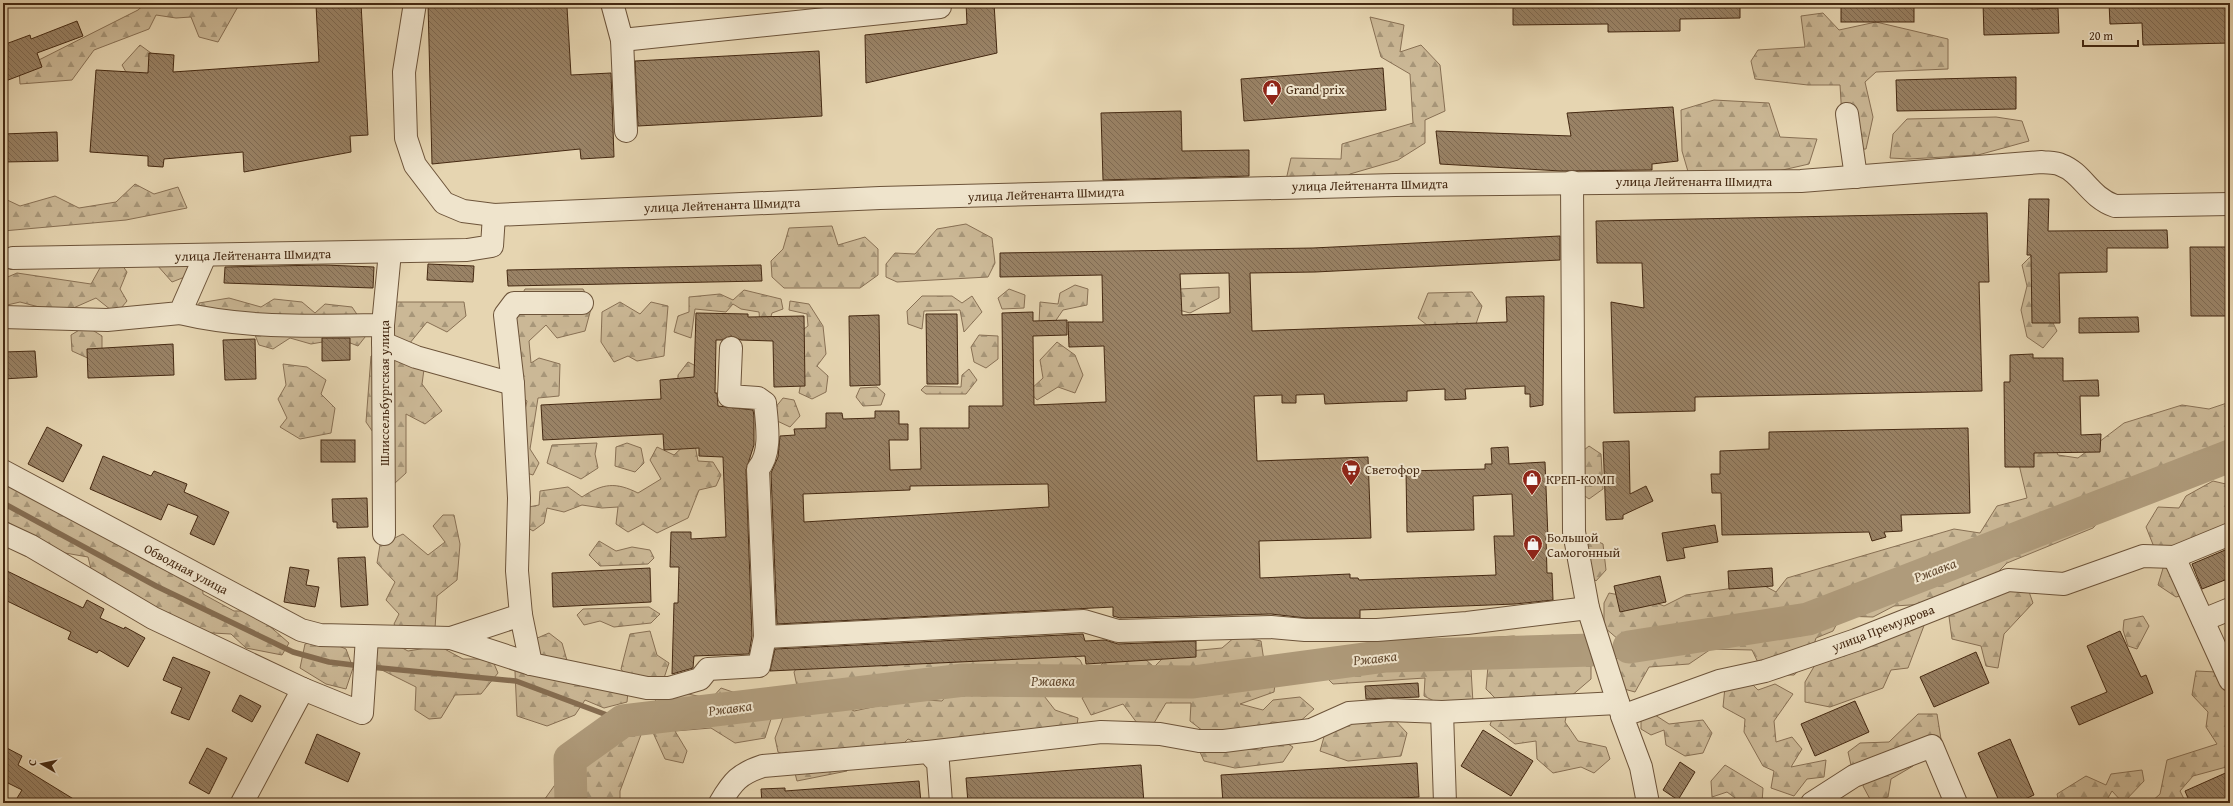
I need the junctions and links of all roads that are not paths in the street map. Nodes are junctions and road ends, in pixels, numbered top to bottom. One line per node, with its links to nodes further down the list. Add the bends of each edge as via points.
1 (415, 3): 10 (street, via 404,72 406,138 415,165 444,203 463,211)
2 (612, 3): 4 (street)
3 (940, 3): 4 (street, via 940,7)
4 (622, 40): 6 (street)
5 (1847, 114): 7 (street)
6 (626, 131)
7 (1856, 177): 8 (street, улица Лейтенанта Шмидта, via 1801,181); 9 (street, улица Лейтенанта Шмидта, via 2042,162 2060,164 2074,173 2102,201 2114,206)
8 (1572, 182): 10 (street, улица Лейтенанта Шмидта, via 880,198); 25 (street, via 1574,532)
9 (2230, 204)
10 (494, 215): 11 (street, улица Лейтенанта Шмидта, via 492,246 467,250)
11 (390, 252): 12 (street, улица Лейтенанта Шмидта); 17 (street, Шлиссельбургская улица)
12 (205, 256): 13 (street, улица Лейтенанта Шмидта); 15 (street)
13 (13, 258)
14 (582, 304): 19 (street, via 514,303 505,315)
15 (180, 313): 16 (street, via 107,320); 17 (street, via 207,319 270,326)
16 (3, 317)
17 (383, 334): 19 (street, via 416,357); 22 (street, Шлиссельбургская улица)
18 (731, 348): 29 (street, via 729,396 758,398 765,403 767,431 764,462 758,469)
19 (513, 384): 27 (street, via 519,498 517,571)
20 (3, 471): 31 (street, Обводная улица, via 301,630)
21 (3, 533): 34 (street, via 30,546 153,618)
22 (384, 534)
23 (2230, 534): 24 (street, улица Премудрова)
24 (2174, 557): 28 (street); 35 (street, улица Премудрова, via 2143,556 2064,584 2008,580 1856,640 1765,671 1719,680)
25 (1588, 608): 29 (street, via 1467,624 1377,630 1305,630 1271,627 1118,631 1084,621); 35 (street)
26 (2230, 609): 28 (street)
27 (521, 615): 30 (street); 32 (street)
28 (2203, 620): 33 (street)
29 (765, 637): 32 (street, via 759,666 708,669 700,679 669,688 647,688)
30 (451, 638): 31 (street, Обводная улица); 32 (street)
31 (370, 641): 34 (street, via 362,713)
32 (532, 664)
33 (2230, 680)
34 (303, 689): 39 (street)
35 (1620, 710): 36 (street, улица Премудрова); 43 (street, via 1641,767)
36 (1442, 712): 37 (street, улица Премудрова, via 1389,710 1349,713 1311,730 1224,741 1199,741 1160,734 1101,732); 42 (street)
37 (928, 752): 40 (street, улица Премудрова, via 763,766 746,772 732,782); 41 (street, via 938,764)
38 (1826, 800): 44 (street, via 1854,776 1932,746)
39 (242, 803)
40 (720, 803)
41 (941, 803)
42 (1445, 803)
43 (1648, 803)
44 (1956, 803)

